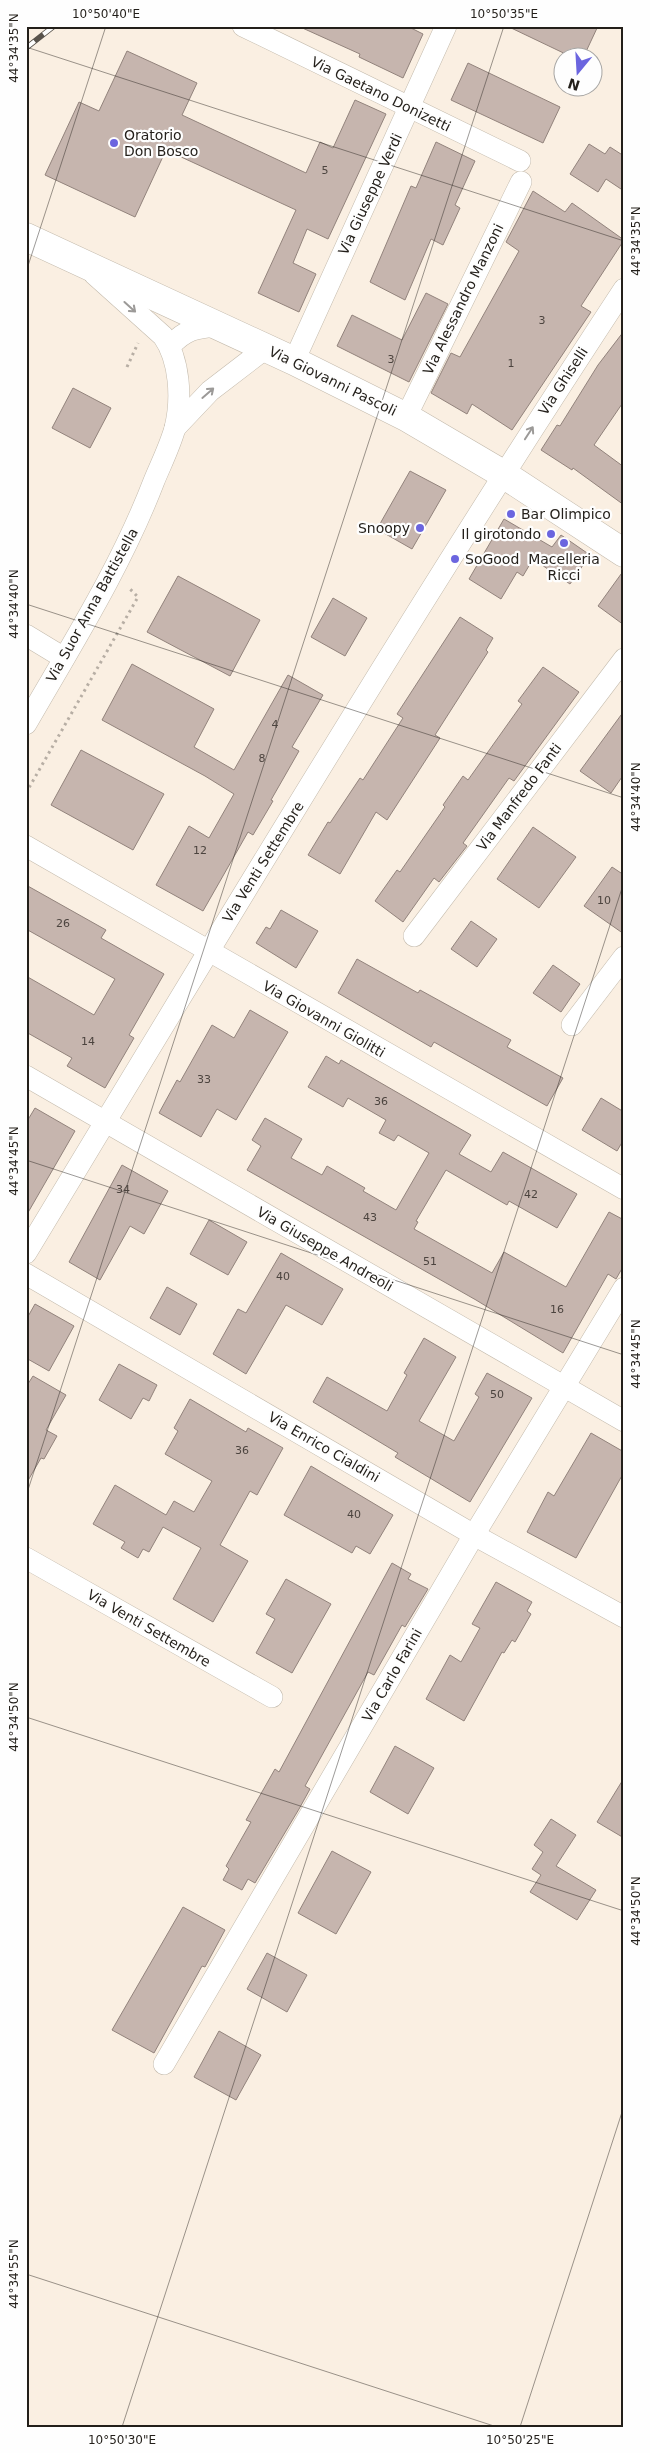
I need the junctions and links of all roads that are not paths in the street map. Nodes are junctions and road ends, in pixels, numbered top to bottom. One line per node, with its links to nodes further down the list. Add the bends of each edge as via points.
1 (243, 26): 3 (street, Via Gaetano Donizetti)
2 (446, 26): 3 (street, Via Giuseppe Verdi)
3 (410, 108): 4 (street, Via Gaetano Donizetti); 12 (street, Via Giuseppe Verdi)
4 (520, 161)
5 (521, 182): 13 (street, Via Alessandro Manzoni)
6 (26, 237): 7 (street, Via Giovanni Pascoli)
7 (81, 263): 9 (street, Via Giovanni Pascoli); 10 (street, one-way to 10, via 163,336)
8 (624, 289): 15 (street, Via Ghiselli, one-way to 8)
9 (218, 326): 10 (street, via 190,330); 11 (street, Via Giovanni Pascoli)
10 (170, 346): 14 (street, via 178,385)
11 (266, 348): 12 (street, Via Giovanni Pascoli); 14 (street, one-way to 11, via 210,391)
12 (294, 361): 13 (street, Via Giovanni Pascoli)
13 (406, 417): 15 (street, Via Giovanni Pascoli)
14 (175, 428): 18 (street, Via Suor Anna Battistella, via 143,510 113,572)
15 (503, 474): 16 (street, Via Giovanni Pascoli); 23 (street, Via Venti Settembre)
16 (621, 545)
17 (26, 636): 18 (street)
18 (64, 658): 20 (street, Via Suor Anna Battistella)
19 (624, 658): 22 (street, Via Manfredo Fanti)
20 (26, 724)
21 (26, 846): 23 (street, Via Giovanni Giolitti)
22 (414, 936)
23 (207, 952): 27 (street, Via Venti Settembre); 28 (street, Via Giovanni Giolitti)
24 (624, 957): 25 (street)
25 (572, 1025)
26 (26, 1076): 27 (street, Via Giuseppe Andreoli)
27 (106, 1122): 29 (street, Via Venti Settembre); 32 (street, Via Giuseppe Andreoli)
28 (624, 1190)
29 (26, 1253)
30 (26, 1274): 34 (street, Via Enrico Cialdini)
31 (624, 1288): 32 (street, Via Carlo Farini)
32 (564, 1387): 33 (street, Via Giuseppe Andreoli); 34 (street, Via Carlo Farini)
33 (624, 1421)
34 (474, 1534): 36 (street, Via Enrico Cialdini); 38 (street, Via Carlo Farini)
35 (26, 1558): 37 (street, Via Venti Settembre)
36 (624, 1617)
37 (272, 1698)
38 (164, 2064)

